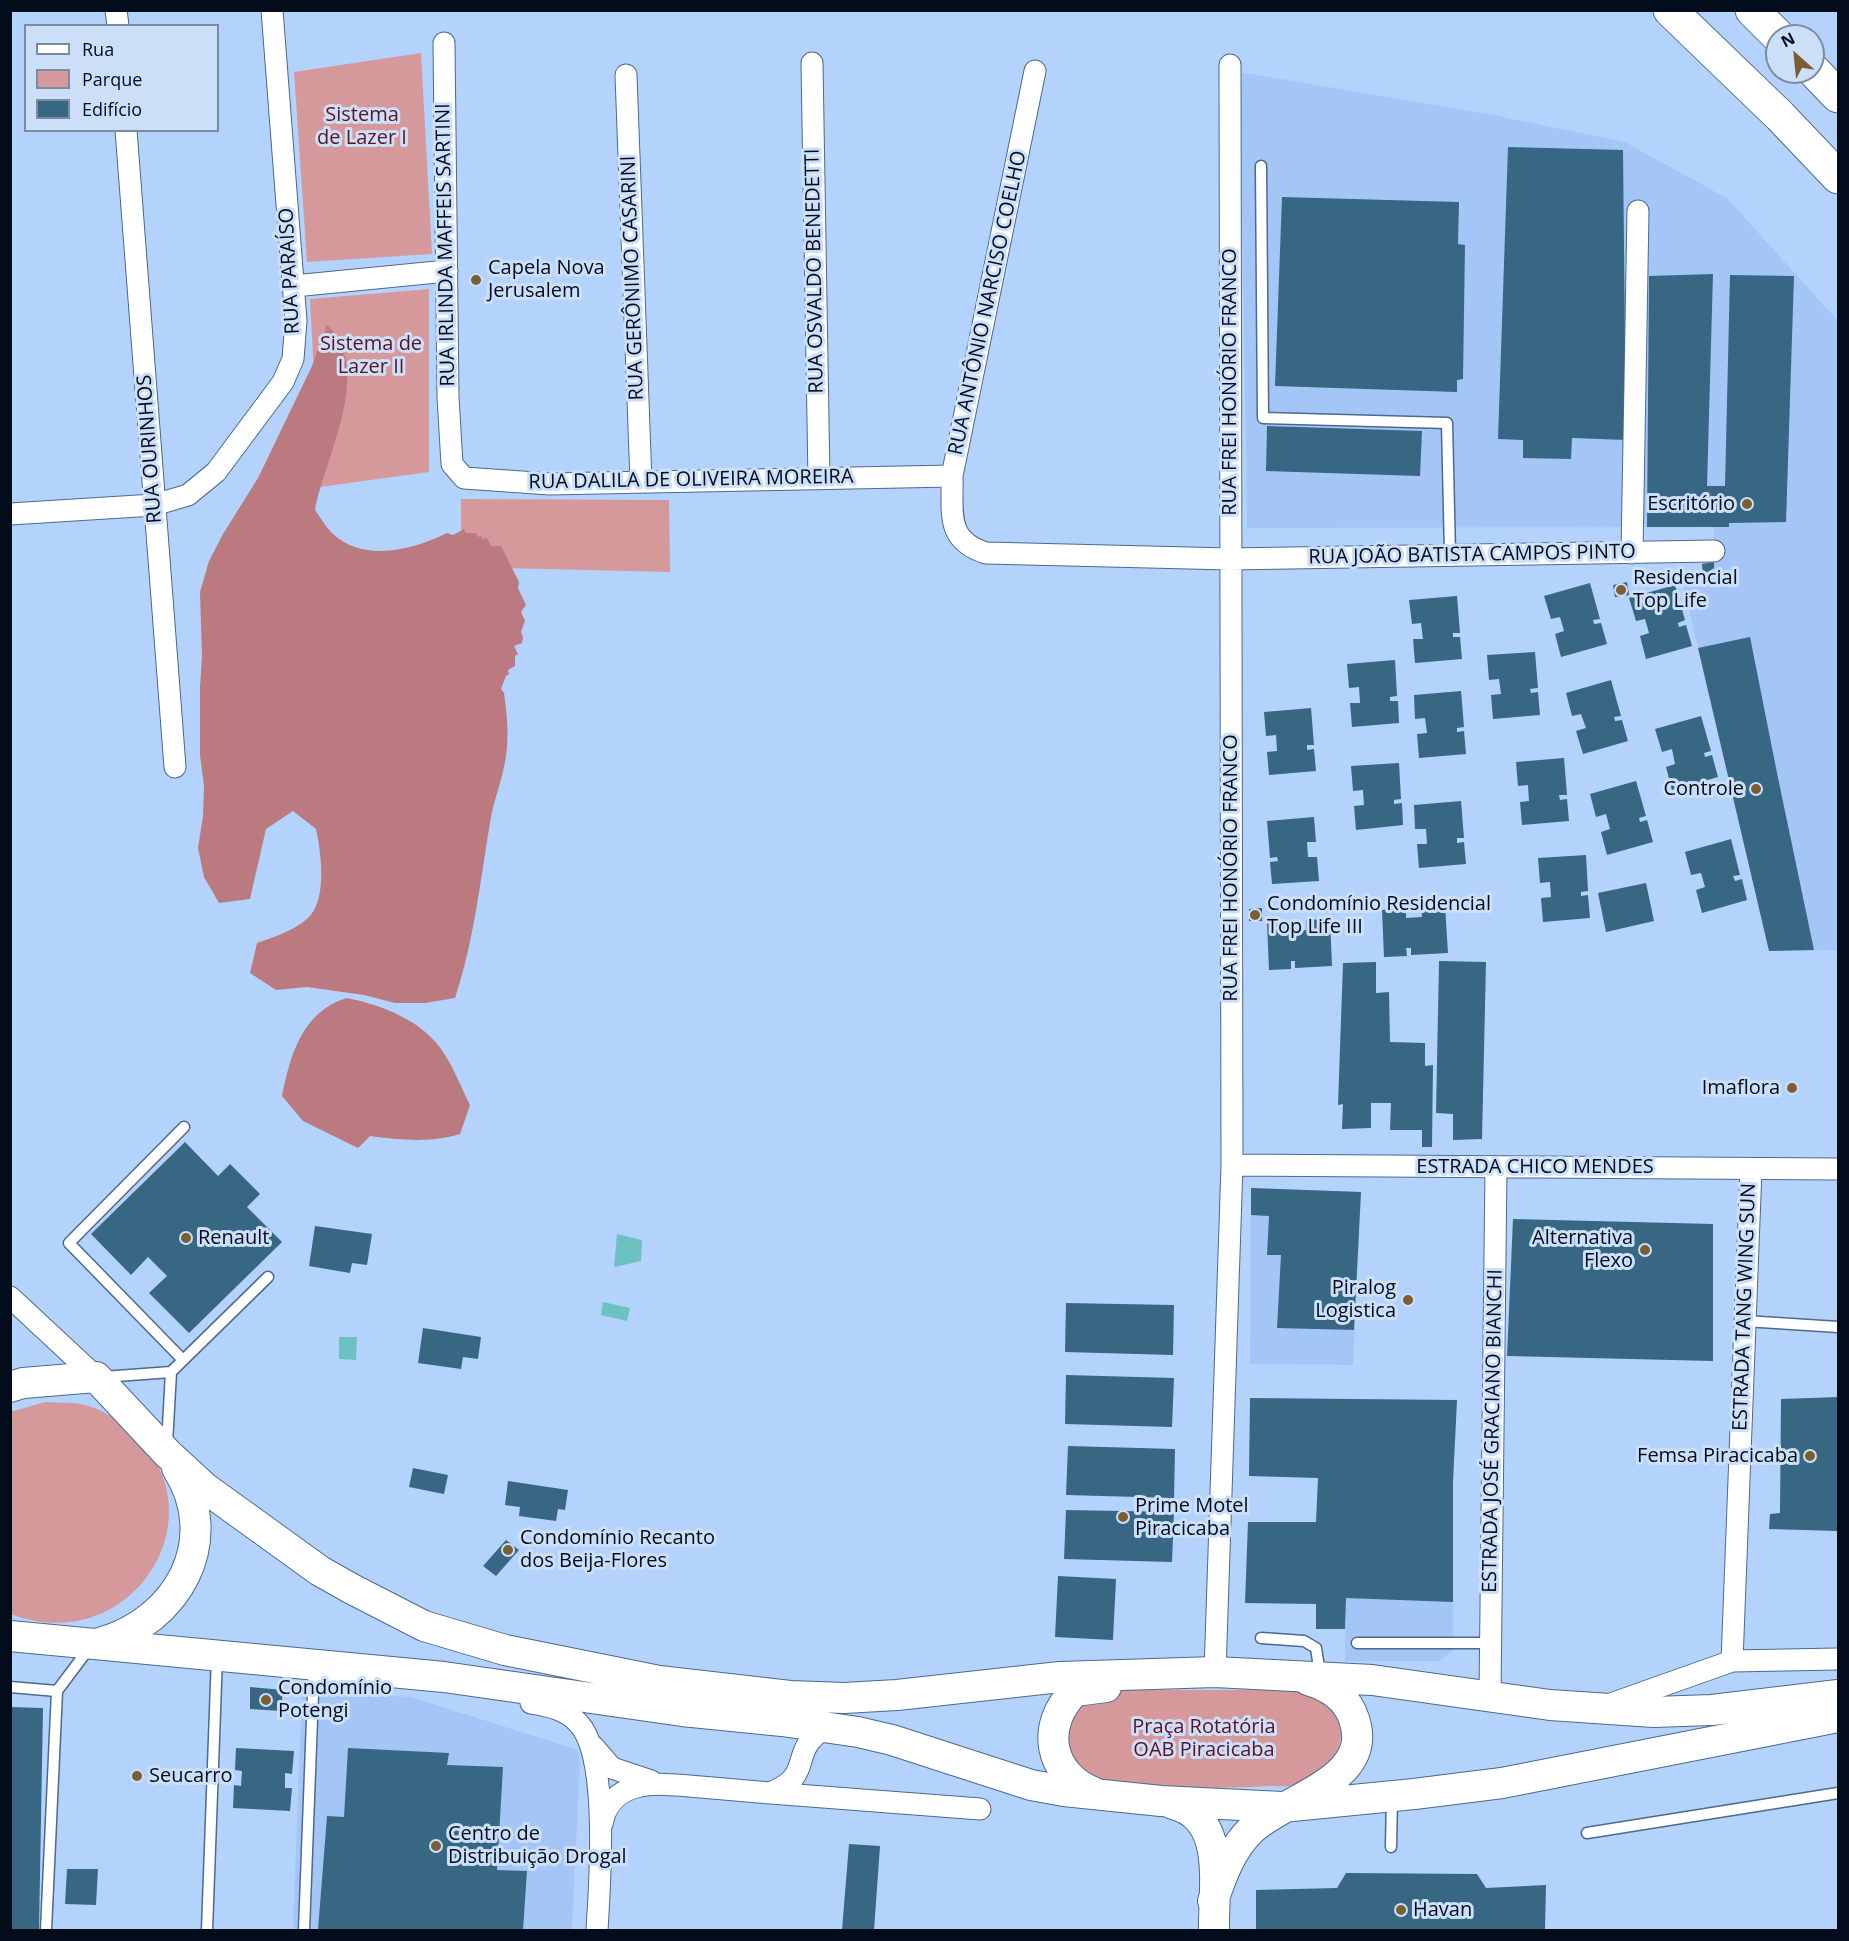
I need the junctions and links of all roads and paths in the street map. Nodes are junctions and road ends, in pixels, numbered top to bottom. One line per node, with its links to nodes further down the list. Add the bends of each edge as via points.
1 (272, 10): 17 (street, RUA PARAÍSO)
2 (1670, 10): 14 (highway)
3 (1752, 10): 4 (highway)
4 (1766, 24)
5 (444, 43): 16 (street, RUA IRLINDA MAFFEIS SARTINI)
6 (812, 63): 20 (street, RUA OSVALDO BENEDETTI)
7 (1230, 64): 28 (street, RUA FREI HONÓRIO FRANCO)
8 (1035, 71): 19 (street, RUA ANTÔNIO NARCISO COELHO)
9 (626, 75): 21 (street, RUA GERÔNIMO CASARINI)
10 (1825, 82): 11 (highway)
11 (1839, 96)
12 (126, 132): 22 (street, RUA OURINHOS)
13 (1261, 166): 27 (lane, via 1263,418 1447,423)
14 (1839, 177)
15 (1638, 211): 26 (street)
16 (447, 271): 17 (street); 18 (street, RUA IRLINDA MAFFEIS SARTINI)
17 (294, 286): 22 (street, RUA PARAÍSO, via 293,359 283,382 205,484 188,495)
18 (450, 448): 21 (street, RUA DALILA DE OLIVEIRA MOREIRA, via 452,464 464,478 550,484)
19 (952, 476): 20 (street, RUA DALILA DE OLIVEIRA MOREIRA); 24 (street, RUA ANTÔNIO NARCISO COELHO)
20 (819, 479): 21 (street, RUA DALILA DE OLIVEIRA MOREIRA)
21 (641, 482)
22 (154, 506): 23 (street, RUA PARAÍSO); 29 (street, RUA OURINHOS)
23 (10, 514)
24 (957, 536): 28 (street, RUA JOÃO BATISTA CAMPOS PINTO, via 968,547 986,553)
25 (1714, 551): 26 (street, RUA JOÃO BATISTA CAMPOS PINTO)
26 (1632, 553): 27 (street, RUA JOÃO BATISTA CAMPOS PINTO)
27 (1450, 554): 28 (street, RUA JOÃO BATISTA CAMPOS PINTO)
28 (1230, 559): 31 (street, RUA FREI HONÓRIO FRANCO)
29 (175, 767)
30 (184, 1127): 39 (lane, via 69,1243)
31 (1232, 1165): 32 (street, ESTRADA CHICO MENDES); 55 (street, RUA FREI HONÓRIO FRANCO)
32 (1496, 1167): 33 (street, ESTRADA CHICO MENDES); 48 (street, ESTRADA JOSÉ GRACIANO BIANCHI)
33 (1751, 1169): 34 (street, ESTRADA CHICO MENDES); 37 (street, ESTRADA TANG WING SUN)
34 (1839, 1169)
35 (268, 1277): 39 (lane)
36 (10, 1297): 41 (street)
37 (1745, 1321): 38 (lane); 52 (street, ESTRADA TANG WING SUN)
38 (1839, 1327)
39 (183, 1360): 40 (lane)
40 (171, 1372): 41 (lane); 43 (lane)
41 (96, 1377): 42 (main road); 43 (main road)
42 (10, 1387)
43 (167, 1453): 44 (main road, via 205,1488 320,1571); 49 (main road, via 185,1483 193,1509 187,1570 171,1600 158,1613 121,1637)
44 (424, 1626): 54 (main road, via 413,1648); 56 (main road, via 576,1665 689,1685 790,1696 897,1695 1060,1677)
45 (10, 1636): 49 (main road)
46 (1261, 1638): 58 (lane, via 1304,1641 1316,1648)
47 (1357, 1643): 48 (lane)
48 (1491, 1643): 62 (street, ESTRADA JOSÉ GRACIANO BIANCHI)
49 (92, 1645): 50 (main road); 61 (lane)
50 (217, 1656): 53 (main road); 83 (lane)
51 (1839, 1659): 52 (street)
52 (1732, 1662): 64 (street)
53 (314, 1664): 54 (main road); 84 (lane)
54 (392, 1671): 59 (main road)
55 (1215, 1672): 56 (main road); 57 (main road)
56 (1152, 1675): 72 (main road, via 1128,1685 1075,1691 1057,1714 1053,1742 1057,1758 1072,1779)
57 (1286, 1676): 58 (main road); 76 (main road, via 1332,1688 1346,1703 1358,1733 1350,1764 1338,1776)
58 (1320, 1677): 62 (main road)
59 (502, 1684): 66 (main road); 67 (street, via 519,1701 557,1707 582,1727)
60 (10, 1687): 61 (lane)
61 (57, 1691): 82 (lane)
62 (1490, 1695): 64 (main road)
63 (1839, 1695): 64 (main road, via 1712,1710)
64 (1593, 1710)
65 (1839, 1717): 74 (main road, via 1502,1783)
66 (825, 1728): 68 (street, via 805,1744); 72 (main road, via 922,1748 1031,1785)
67 (591, 1743): 69 (street, via 612,1768); 79 (street)
68 (800, 1766): 70 (street, via 796,1778 786,1787); 73 (street, via 819,1789)
69 (664, 1784): 70 (street); 79 (street, via 639,1785 615,1798 604,1813)
70 (770, 1793): 73 (street)
71 (1839, 1793): 78 (lane)
72 (1100, 1796): 75 (main road)
73 (837, 1797): 77 (street)
74 (1392, 1797): 76 (main road); 80 (lane)
75 (1161, 1802): 76 (main road); 81 (main road, via 1187,1808 1209,1830 1214,1864)
76 (1282, 1807): 81 (main road, via 1236,1847)
77 (980, 1809)
78 (1587, 1833)
79 (600, 1836): 85 (street)
80 (1391, 1847)
81 (1213, 1901): 86 (main road)
82 (46, 1930)
83 (207, 1930)
84 (304, 1930)
85 (597, 1930)
86 (1214, 1930)

